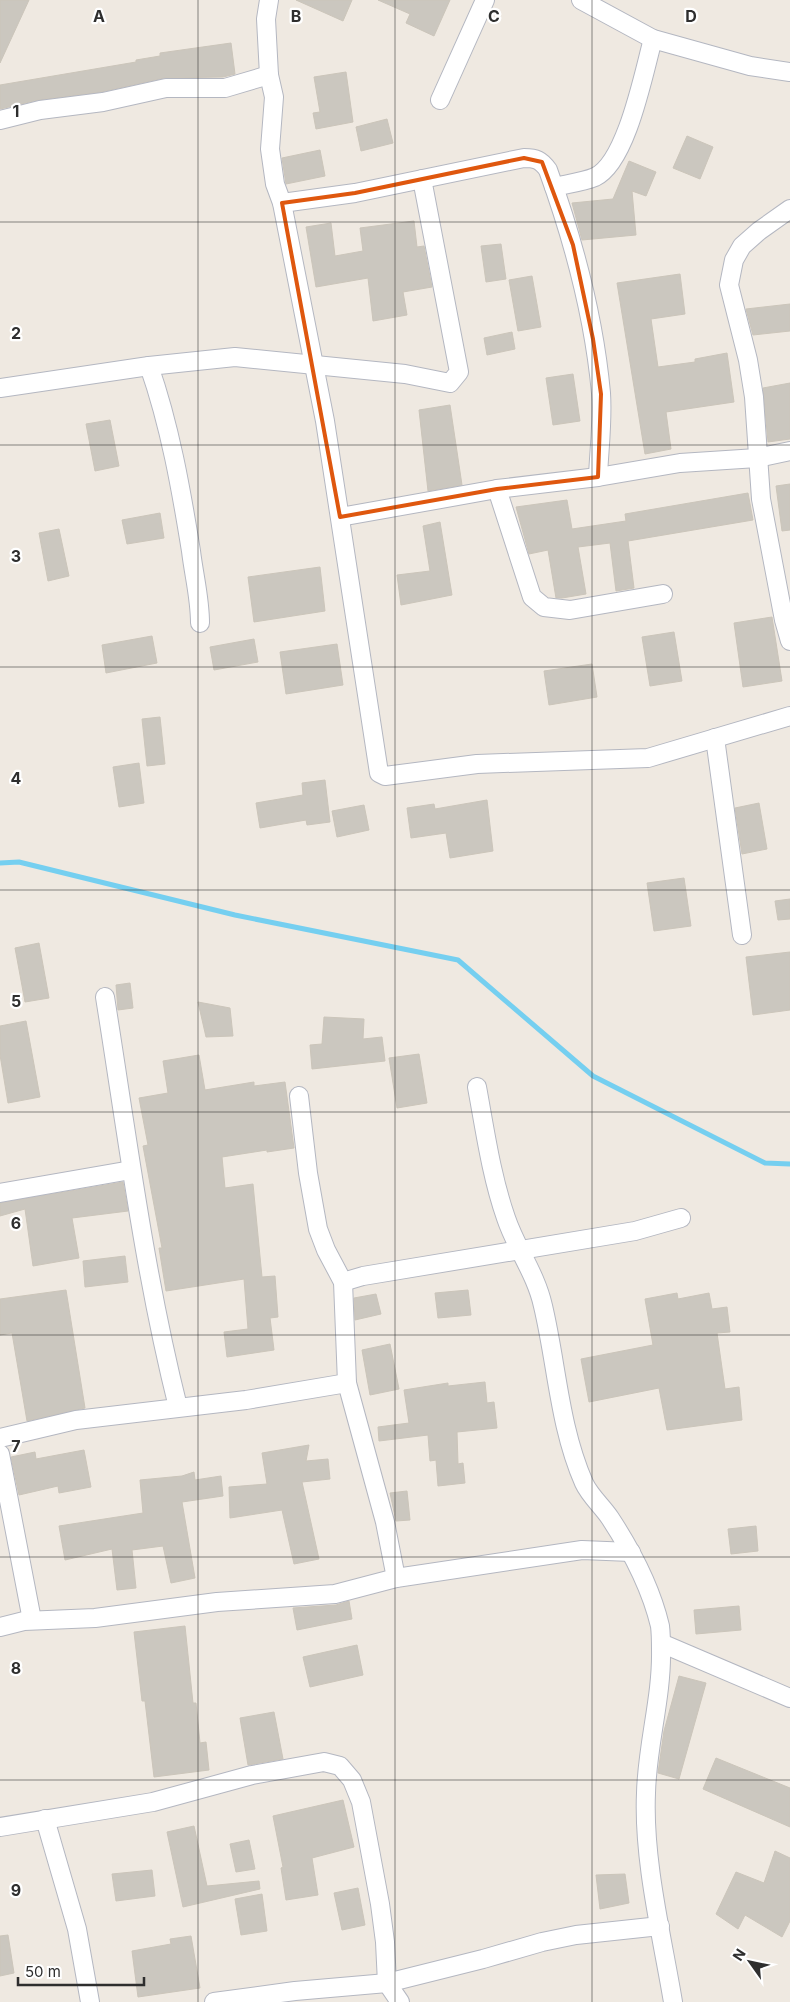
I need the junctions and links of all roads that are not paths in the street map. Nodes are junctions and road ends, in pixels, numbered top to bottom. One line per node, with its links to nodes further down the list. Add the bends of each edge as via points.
1 (269, 0): 6 (street, via 266,19)
2 (485, 0): 7 (street)
3 (581, 0): 4 (street)
4 (653, 39): 5 (street, via 750,66); 10 (street, via 628,128 616,156 596,177)
5 (790, 72)
6 (269, 75): 8 (street, via 225,88 166,88); 11 (street, via 274,97 270,149 275,184)
7 (440, 100)
8 (0, 120)
9 (422, 179): 10 (street, via 536,158 548,170); 11 (street); 13 (street, via 459,372 450,382)
10 (554, 187): 18 (street, via 583,288 600,385)
11 (282, 203): 13 (street)
12 (790, 209): 17 (street, via 742,246 734,260 729,285 751,378)
13 (314, 364): 14 (street, via 235,356); 20 (street)
14 (150, 366): 15 (street); 22 (street, via 163,405 181,488 200,599)
15 (0, 388)
16 (790, 451): 17 (street)
17 (757, 458): 18 (street, via 680,464); 23 (street, via 761,499)
18 (598, 477): 19 (street)
19 (497, 489): 20 (street); 21 (street, via 532,597 544,608 570,610)
20 (340, 517): 25 (street, via 379,773 385,776 477,764 648,758)
21 (663, 594)
22 (200, 623)
23 (790, 641)
24 (790, 716): 25 (street)
25 (715, 738): 26 (street)
26 (742, 934)
27 (104, 997): 30 (street)
28 (477, 1086): 33 (street, via 496,1184 506,1220)
29 (299, 1096): 34 (street, via 318,1229)
30 (131, 1170): 31 (street); 36 (street, via 161,1338)
31 (0, 1193)
32 (681, 1218): 33 (street, via 635,1231)
33 (521, 1249): 34 (street); 39 (street, via 543,1305 561,1408 585,1485)
34 (343, 1282): 35 (street)
35 (347, 1383): 36 (street, via 246,1400); 40 (street, via 385,1522)
36 (178, 1407): 37 (street, via 76,1420)
37 (0, 1438)
38 (0, 1454): 41 (street)
39 (631, 1552): 40 (street, via 582,1550); 43 (street, via 649,1593 660,1628)
40 (396, 1578): 41 (street, via 335,1594 217,1602 95,1618)
41 (32, 1620): 42 (street)
42 (0, 1627)
43 (661, 1643): 44 (street); 47 (street, via 660,1692 651,1738 646,1794 651,1868)
44 (790, 1698)
45 (45, 1819): 46 (street); 48 (street, via 153,1802 252,1774 324,1762 340,1766 352,1780 361,1802 386,1942); 50 (street, via 77,1930)
46 (0, 1827)
47 (660, 1926): 48 (street, via 592,1932 542,1942); 53 (street)
48 (387, 1983): 49 (street); 52 (street)
49 (287, 1997): 51 (street)
50 (90, 2002)
51 (214, 2002)
52 (400, 2002)
53 (673, 2002)

